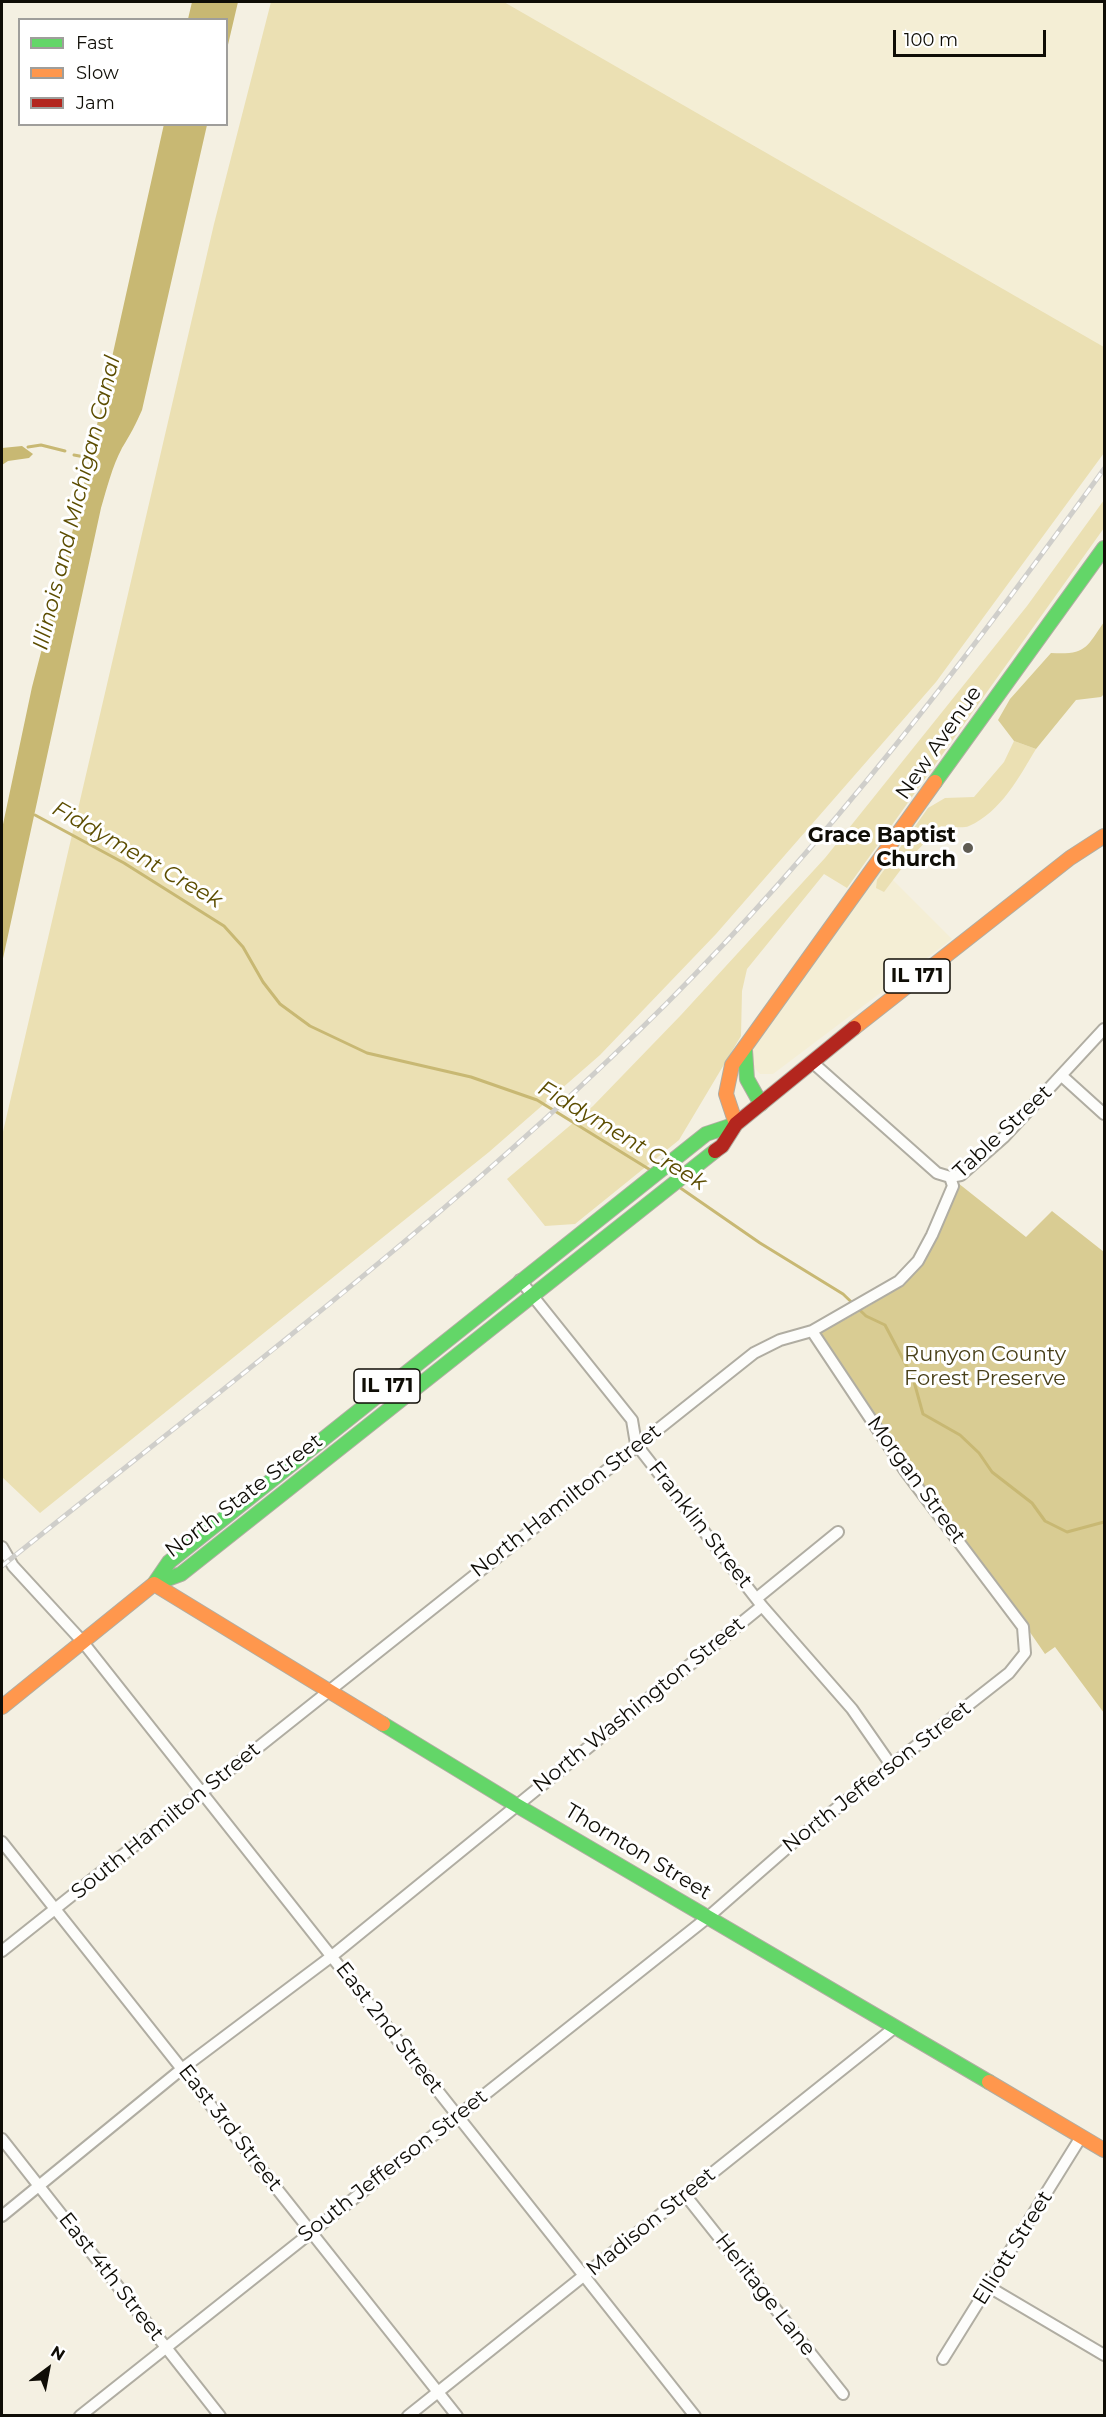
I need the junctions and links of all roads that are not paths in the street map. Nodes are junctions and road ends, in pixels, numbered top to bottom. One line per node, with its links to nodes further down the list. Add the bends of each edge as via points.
1 (1104, 548): 4 (main road, New Avenue)
2 (1104, 836): 5 (main road, North State Street / IL 171, via 957,945)
3 (1104, 1029): 6 (street, Table Street)
4 (744, 1050): 7 (main road, via 743,1069 748,1086); 9 (main road, New Avenue, via 724,1083 725,1102)
5 (812, 1062): 7 (main road, North State Street / IL 171); 10 (street, via 937,1173)
6 (1062, 1076): 8 (street); 10 (street, Table Street, via 1004,1137 961,1175)
7 (761, 1104): 9 (main road, North State Street / IL 171)
8 (1104, 1114)
9 (736, 1124): 11 (main road, North State Street / IL 171, via 706,1134); 12 (main road, North State Street / IL 171, via 722,1146)
10 (950, 1177): 13 (street, Table Street, via 950,1199 918,1261 899,1281 874,1298)
11 (520, 1280): 12 (street, Franklin Street); 17 (main road, North State Street / IL 171, via 169,1562)
12 (533, 1296): 14 (street, Franklin Street, via 632,1420); 17 (main road, North State Street / IL 171, via 181,1574)
13 (813, 1331): 14 (street, North Hamilton Street, via 780,1340 754,1353); 19 (street, Morgan Street, via 906,1473)
14 (636, 1444): 18 (street, Franklin Street); 21 (street, North Hamilton Street)
15 (838, 1532): 18 (street, North Washington Street)
16 (2, 1547): 20 (street, East 2nd Street, via 13,1566)
17 (154, 1584): 20 (main road, IL 171); 21 (main road, Thornton Street)
18 (760, 1602): 23 (street, Franklin Street, via 852,1709); 25 (street, North Washington Street)
19 (1023, 1628): 23 (street, North Jefferson Street, via 1025,1653 1009,1673)
20 (82, 1641): 22 (main road, IL 171); 24 (street, East 2nd Street)
21 (329, 1690): 24 (street, South Hamilton Street); 25 (main road, Thornton Street)
22 (2, 1707)
23 (891, 1765): 28 (street, North Jefferson Street)
24 (203, 1793): 27 (street, South Hamilton Street); 30 (street, East 2nd Street)
25 (516, 1805): 28 (main road, Thornton Street); 30 (street, North Washington Street)
26 (2, 1842): 27 (street, East 3rd Street)
27 (56, 1909): 29 (street, South Hamilton Street); 32 (street, East 3rd Street)
28 (707, 1918): 31 (main road, Thornton Street); 33 (street, South Jefferson Street)
29 (2, 1951)
30 (332, 1956): 32 (street, North Washington Street); 33 (street, East 2nd Street)
31 (894, 2028): 34 (main road, Thornton Street); 38 (street, Madison Street)
32 (183, 2068): 37 (street, North Washington Street); 40 (street, East 3rd Street)
33 (458, 2115): 40 (street, South Jefferson Street); 41 (street, East 2nd Street)
34 (1081, 2137): 36 (main road, Thornton Street); 42 (street, Elliott Street)
35 (2, 2139): 37 (street, East 4th Street)
36 (1104, 2150)
37 (39, 2186): 39 (street, North Washington Street); 43 (street, East 4th Street)
38 (686, 2196): 41 (street, Madison Street); 47 (street, Heritage Lane)
39 (2, 2216)
40 (311, 2230): 43 (street, South Jefferson Street); 46 (street, East 3rd Street)
41 (584, 2276): 46 (street, Madison Street); 52 (street, East 2nd Street)
42 (989, 2287): 44 (street); 45 (street, Elliott Street)
43 (166, 2347): 48 (street, South Jefferson Street); 49 (street, East 4th Street)
44 (1104, 2355)
45 (943, 2359)
46 (438, 2391): 50 (street, Madison Street); 51 (street, East 3rd Street)
47 (843, 2394)
48 (80, 2415)
49 (220, 2415)
50 (408, 2415)
51 (457, 2415)
52 (695, 2415)

